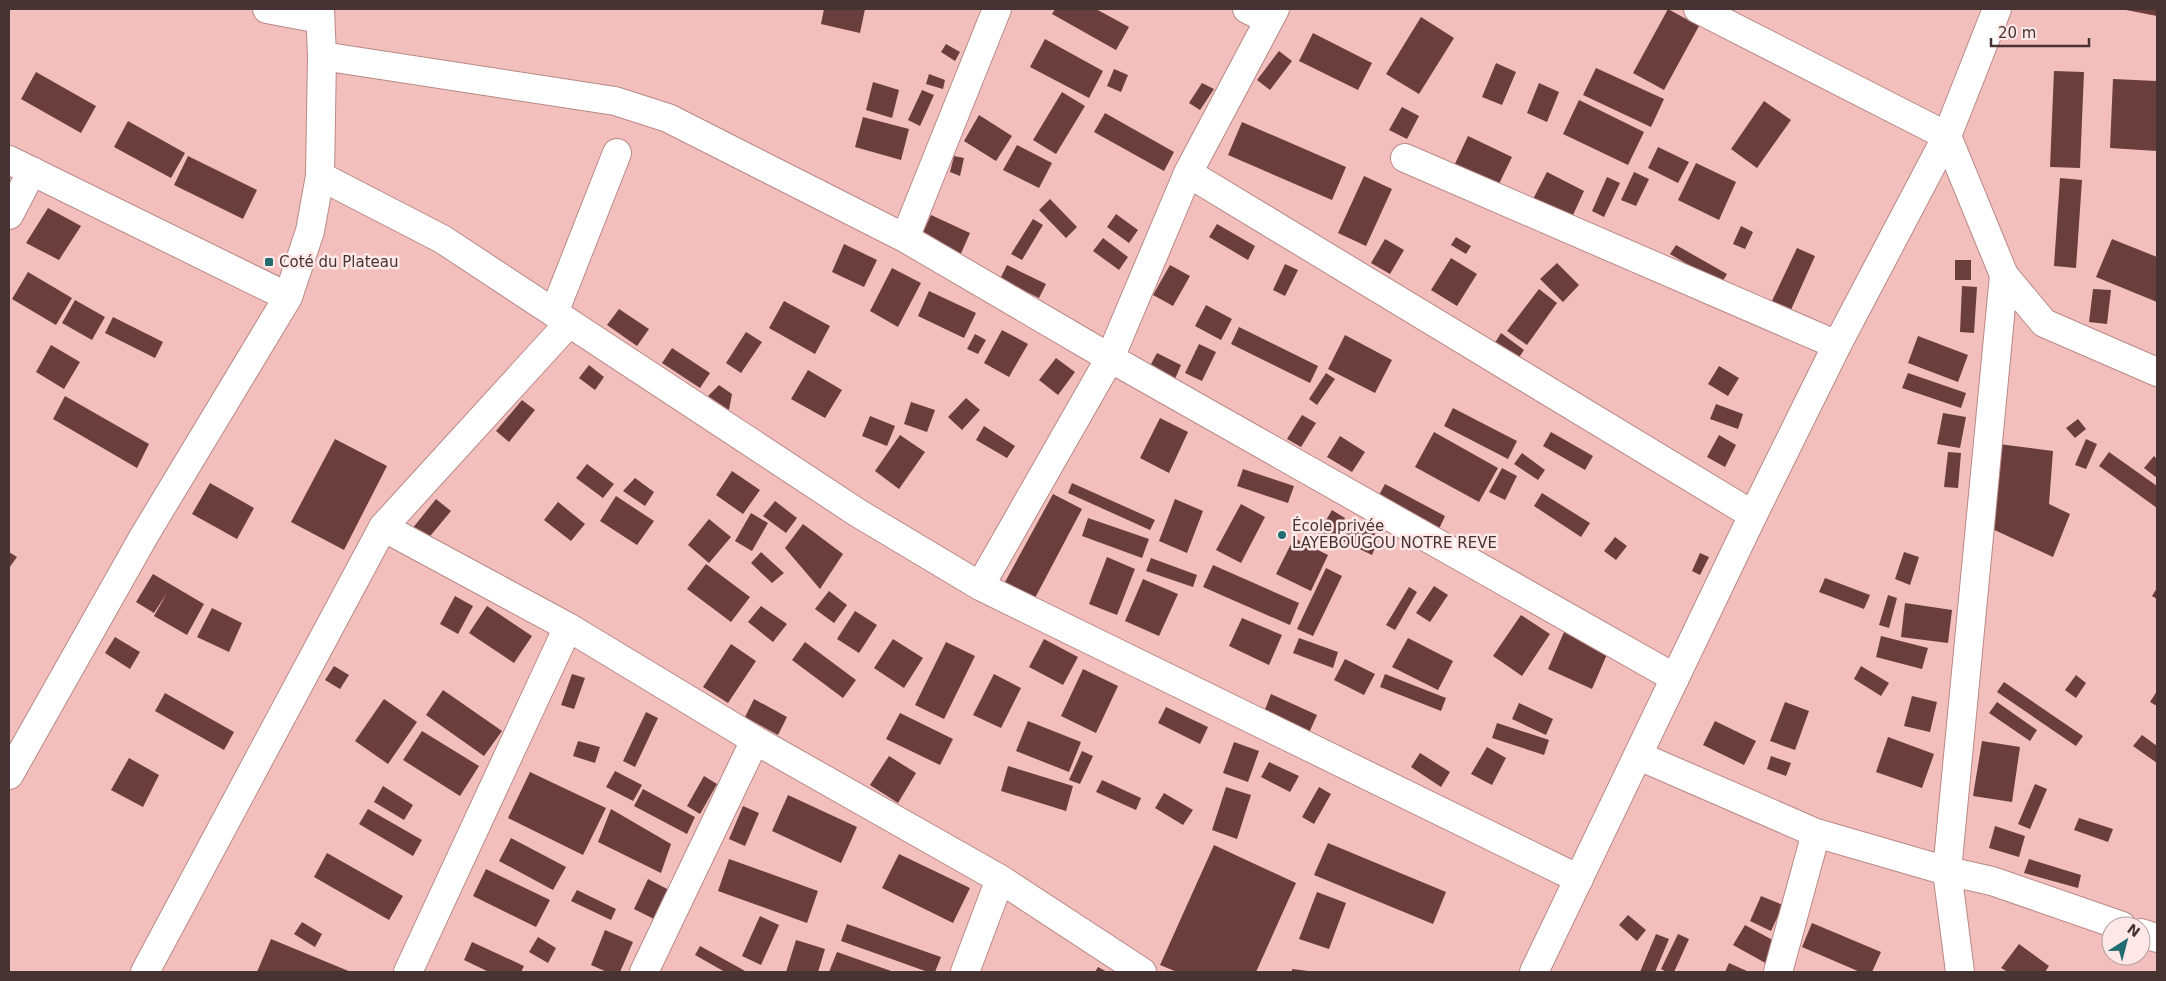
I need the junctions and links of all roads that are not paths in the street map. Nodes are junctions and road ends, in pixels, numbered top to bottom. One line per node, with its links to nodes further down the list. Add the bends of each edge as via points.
1 (267, 9): 6 (street)
2 (997, 9): 15 (street)
3 (1698, 9): 8 (street)
4 (1997, 9): 8 (street)
5 (1264, 12): 12 (street)
6 (320, 14): 7 (street)
7 (322, 56): 13 (street); 15 (street, via 615,101 668,118)
8 (1947, 136): 16 (street); 19 (street)
9 (617, 153): 18 (street)
10 (1405, 158): 19 (street)
11 (20, 166): 14 (street); 17 (street)
12 (1188, 173): 20 (street); 22 (street)
13 (320, 176): 17 (street, via 310,231); 18 (street, via 442,240)
14 (9, 215)
15 (905, 238): 20 (street)
16 (2004, 275): 21 (street, via 2044,323); 31 (street)
17 (288, 297): 29 (street, via 144,536)
18 (562, 318): 23 (street); 24 (street, via 858,513)
19 (1837, 345): 22 (street)
20 (1110, 358): 24 (street); 26 (street)
21 (2157, 372)
22 (1753, 514): 26 (street)
23 (383, 527): 25 (street); 35 (street)
24 (980, 586): 33 (street)
25 (568, 627): 27 (street); 36 (street)
26 (1675, 678): 28 (street)
27 (755, 740): 32 (street); 37 (street)
28 (1638, 756): 30 (street); 33 (street)
29 (9, 775)
30 (1816, 833): 31 (street); 41 (street)
31 (1947, 871): 34 (street, via 1992,882); 42 (street)
32 (1000, 879): 38 (street); 39 (street)
33 (1579, 879): 40 (street)
34 (2101, 919)
35 (145, 972)
36 (408, 972)
37 (644, 972)
38 (965, 972)
39 (1142, 972)
40 (1534, 972)
41 (1778, 972)
42 (1960, 972)

